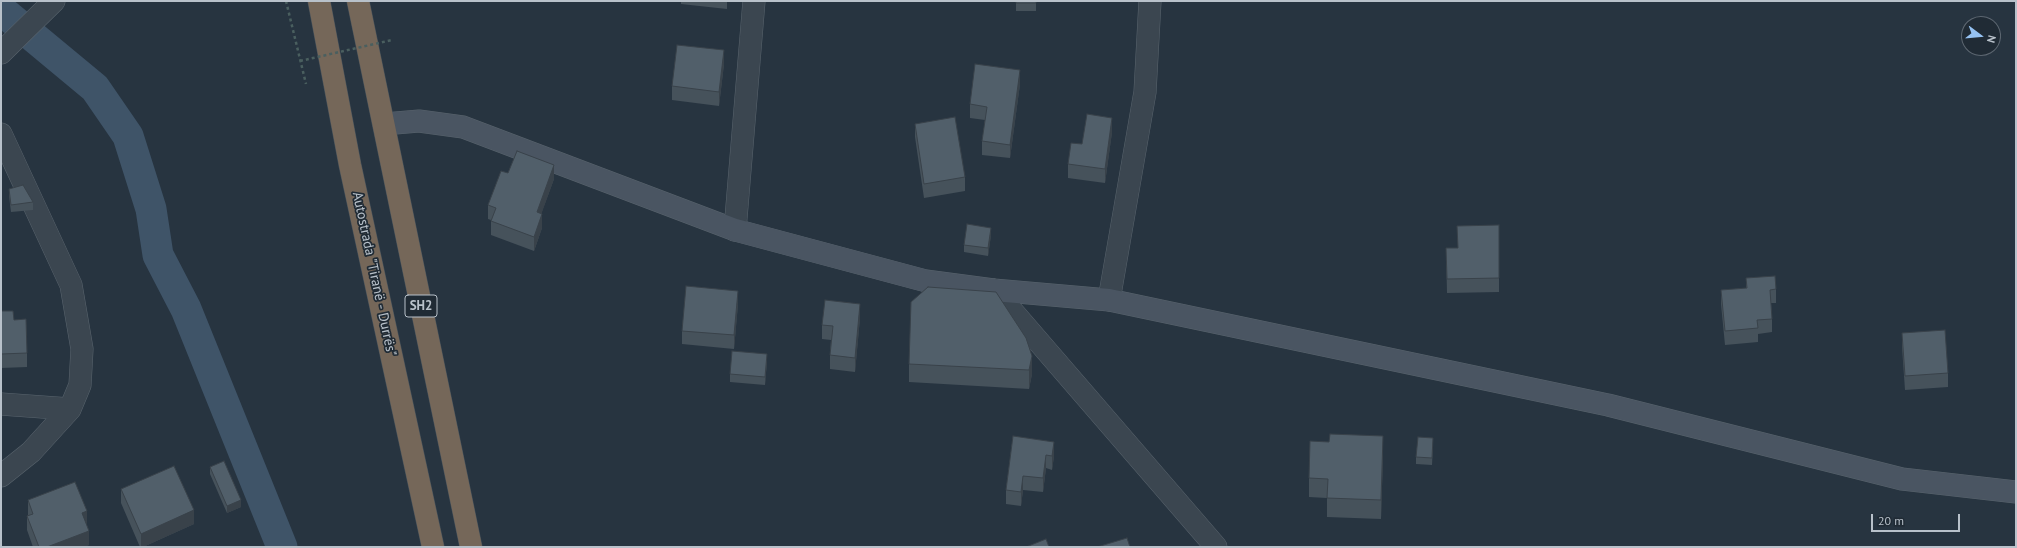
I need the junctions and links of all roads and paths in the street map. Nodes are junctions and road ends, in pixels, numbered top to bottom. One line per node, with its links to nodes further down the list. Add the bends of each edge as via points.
1 (286, 1): 9 (path)
2 (319, 1): 20 (highway, Autostrada "Tiranë - Durrës", via 350,165)
3 (358, 1): 11 (highway, SH2)
4 (754, 1): 13 (street)
5 (1150, 1): 15 (street, via 1145,92)
6 (47, 7): 8 (street)
7 (392, 40): 9 (path, bridge)
8 (3, 51)
9 (300, 61): 10 (path)
10 (307, 89)
11 (384, 124): 13 (street, via 420,121 463,127); 21 (highway, SH2)
12 (1, 134): 17 (street, via 71,285 82,349 80,385)
13 (735, 230): 14 (street, via 926,281)
14 (994, 290): 15 (street); 22 (street)
15 (1109, 300): 19 (street, via 1608,405 1902,479)
16 (1, 404): 17 (street)
17 (70, 409): 18 (street, via 31,452)
18 (1, 476)
19 (2016, 492)
20 (433, 547)
21 (471, 547)
22 (1216, 547)

